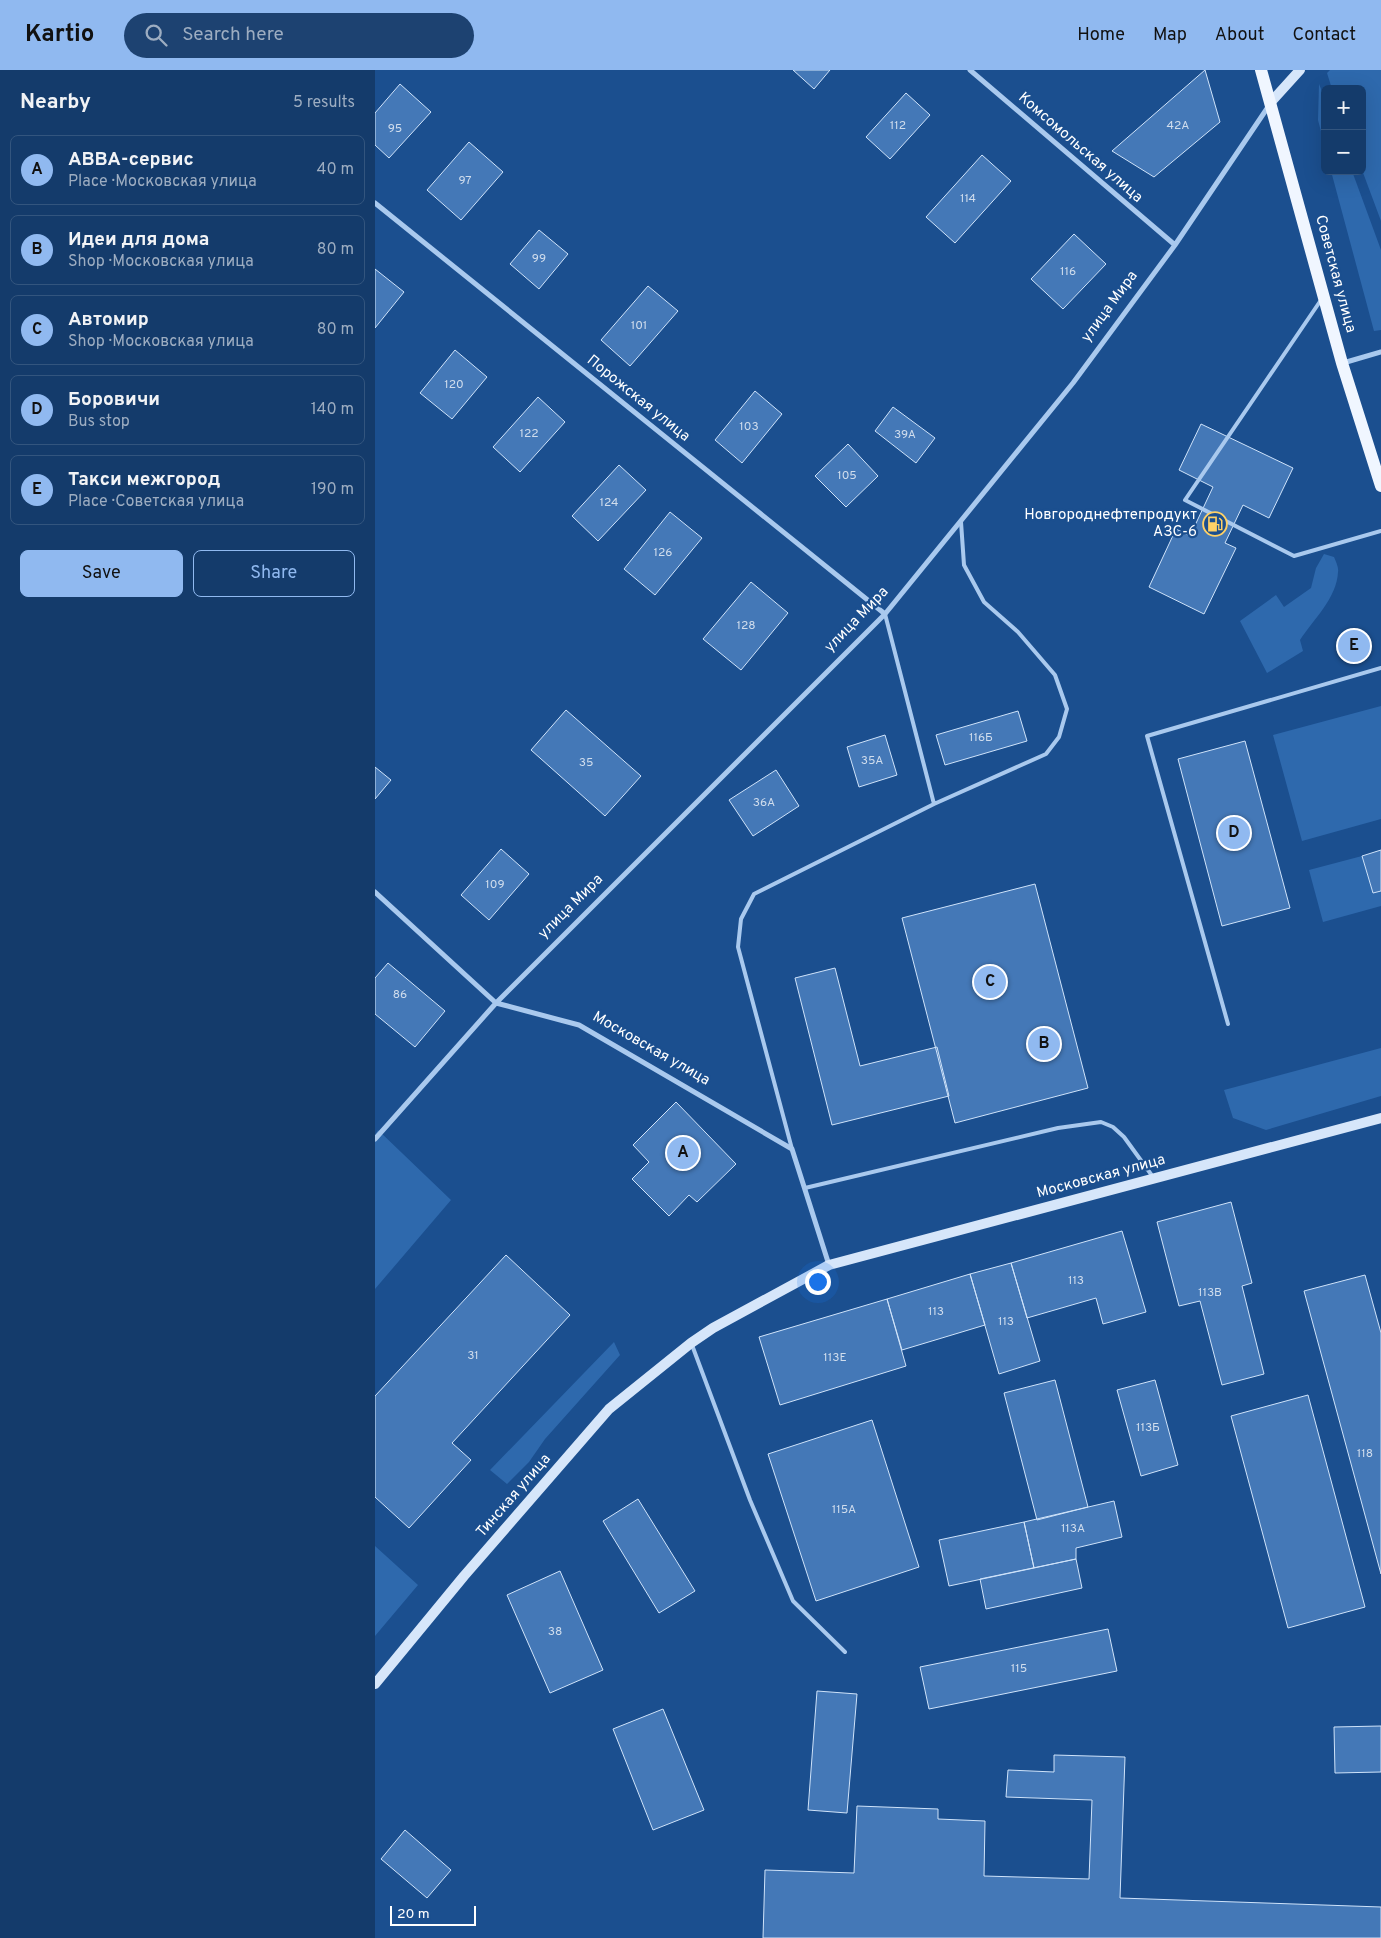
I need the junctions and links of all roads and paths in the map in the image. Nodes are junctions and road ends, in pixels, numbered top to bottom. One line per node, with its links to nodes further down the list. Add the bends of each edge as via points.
1 (970, 70): 6 (street, Комсомольская улица)
2 (1261, 70): 4 (main road, Советская улица)
3 (1300, 70): 4 (main road, улица Мира)
4 (1271, 102): 6 (street, улица Мира); 7 (main road, Советская улица)
5 (375, 203): 13 (street, Порожская улица)
6 (1175, 245): 11 (street, улица Мира, via 1073,383)
7 (1324, 296): 9 (main road, Советская улица); 12 (lane, via 1185,500 1294,556)
8 (1381, 352): 9 (street)
9 (1342, 363): 10 (main road, Советская улица)
10 (1381, 486)
11 (961, 522): 13 (street, улица Мира); 15 (lane, via 964,565 984,602 1017,632 1055,675 1067,709 1059,737 1046,754)
12 (1381, 531)
13 (885, 614): 15 (lane); 17 (street, улица Мира)
14 (1381, 668): 18 (lane, via 1147,736)
15 (934, 804): 21 (lane, via 754,894 741,919 738,947)
16 (375, 892): 17 (street, Московская улица)
17 (496, 1002): 20 (street, улица Мира); 21 (street, Московская улица, via 579,1025)
18 (1228, 1024)
19 (1381, 1118): 22 (main road, Московская улица)
20 (375, 1139)
21 (792, 1149): 23 (street)
22 (1154, 1178): 23 (lane, via 1124,1137 1101,1122 1058,1128); 24 (main road, Московская улица)
23 (805, 1188): 24 (street)
24 (829, 1265): 25 (main road, Московская улица)
25 (691, 1343): 26 (lane, via 750,1500 793,1601); 27 (main road, Тинская улица, via 609,1409 463,1576)
26 (845, 1652)
27 (375, 1684)

